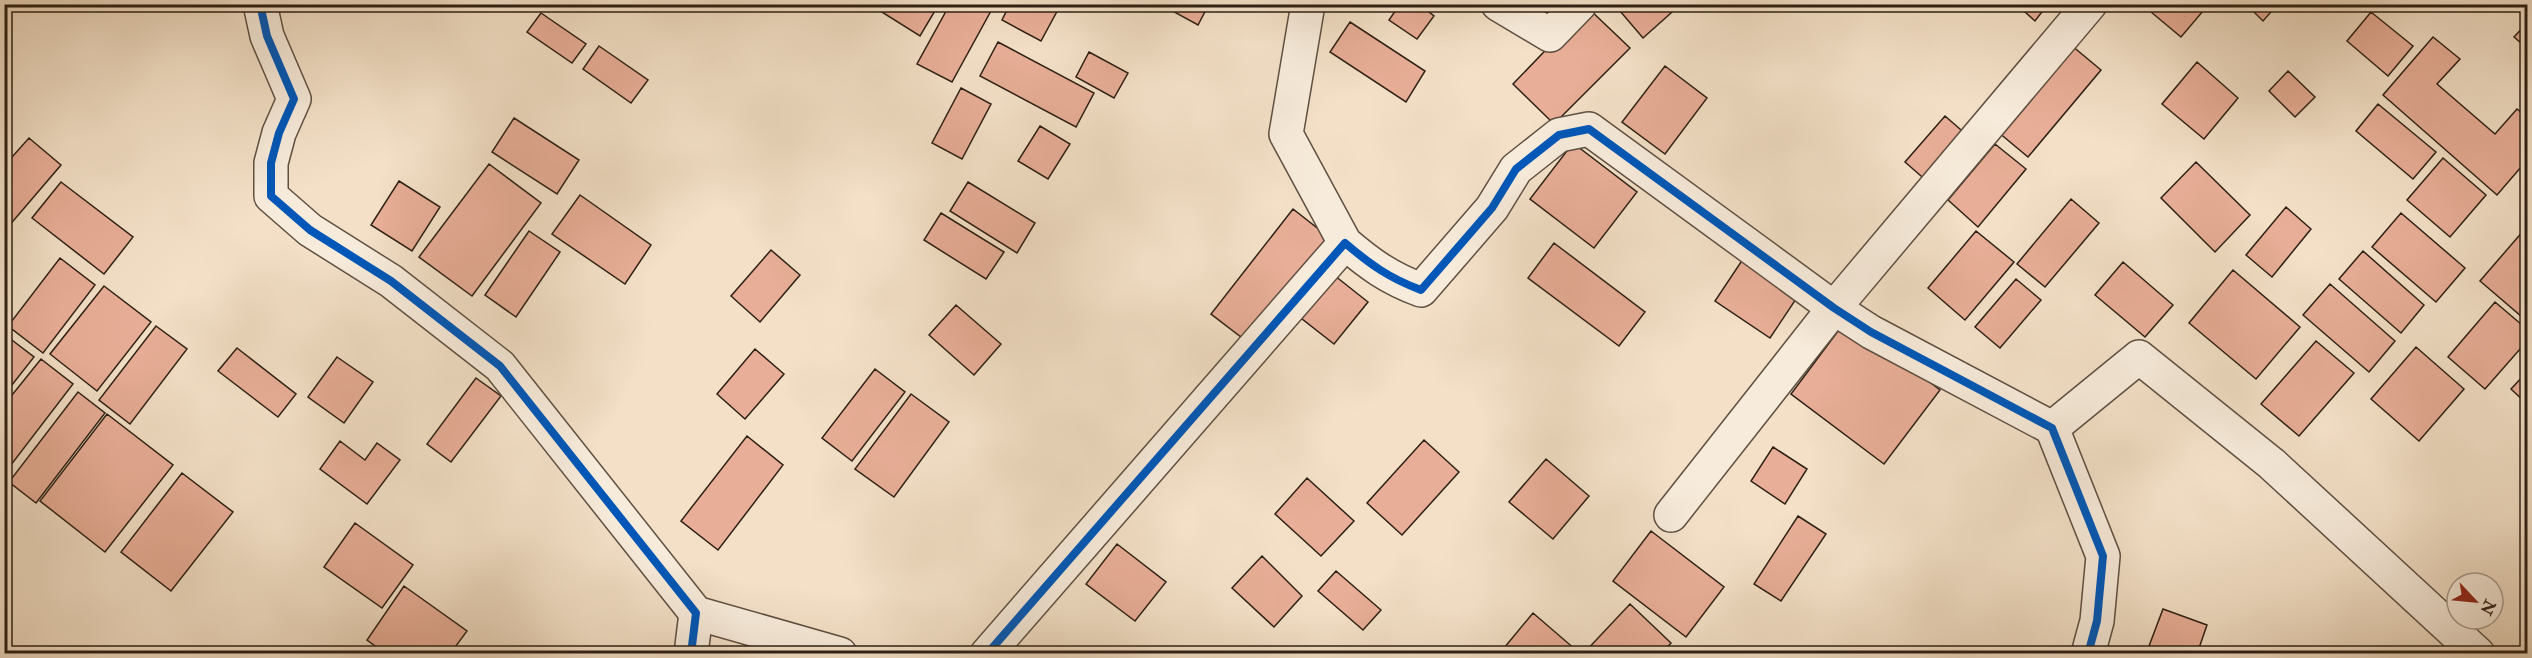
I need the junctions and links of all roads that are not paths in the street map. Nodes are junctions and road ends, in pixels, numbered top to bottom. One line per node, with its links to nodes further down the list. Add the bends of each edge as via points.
1 (260, 4): 10 (street, via 267,36 294,99 271,163 271,196 310,230 391,281 500,366)
2 (1308, 4): 6 (street, via 1286,135)
3 (1498, 4): 4 (street, via 1550,35)
4 (1580, 4)
5 (2090, 4): 7 (street)
6 (1345, 243): 7 (street, via 1374,268 1421,290 1492,208 1516,169 1559,135 1589,129); 13 (street)
7 (1834, 308): 8 (street, via 1871,332); 9 (street)
8 (2052, 428): 14 (street, via 2103,556 2097,621); 15 (street, via 2139,357 2272,464)
9 (1671, 515)
10 (696, 613): 11 (street); 12 (street)
11 (691, 654)
12 (840, 654)
13 (987, 654)
14 (2088, 654)
15 (2478, 654)

